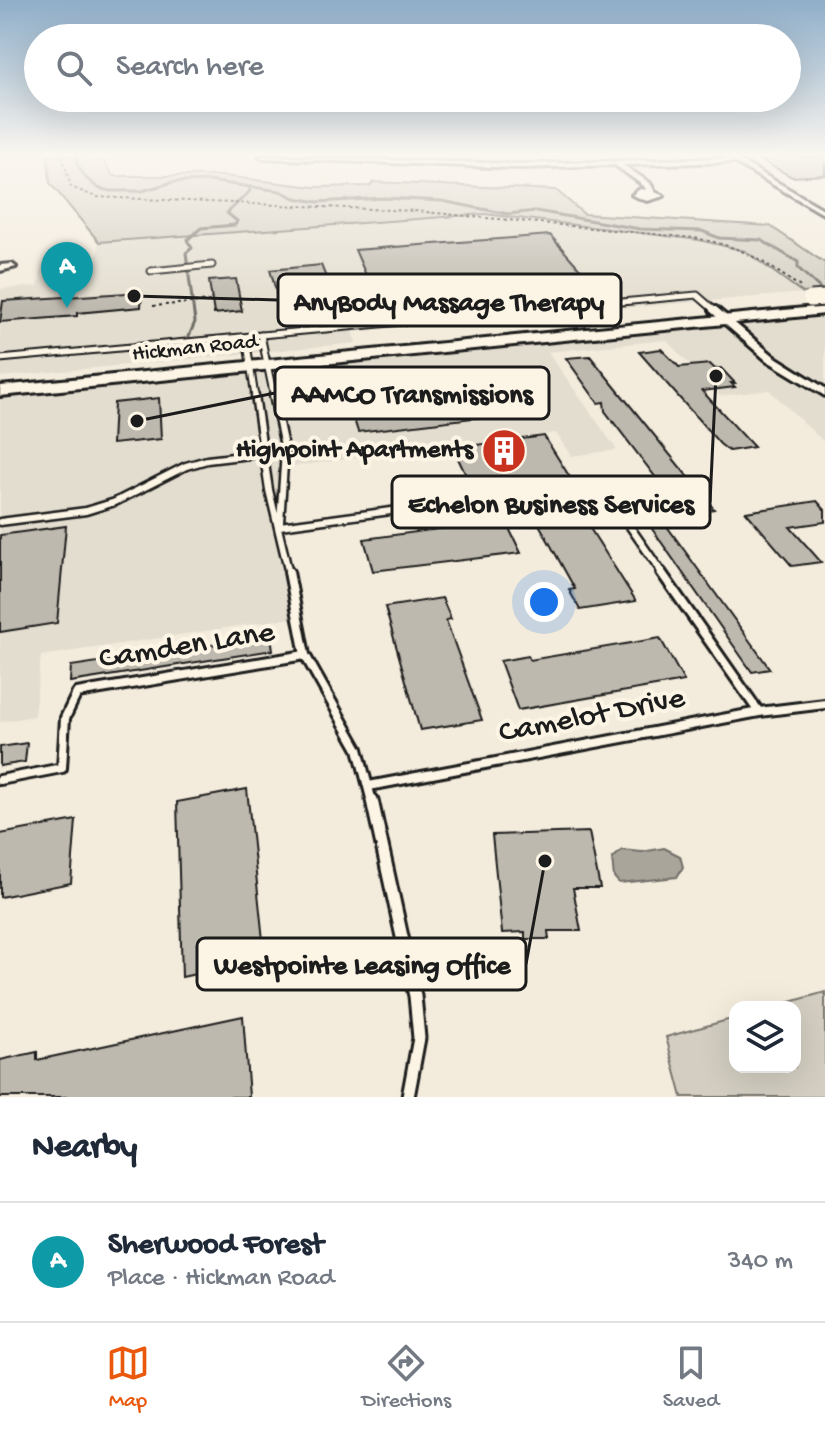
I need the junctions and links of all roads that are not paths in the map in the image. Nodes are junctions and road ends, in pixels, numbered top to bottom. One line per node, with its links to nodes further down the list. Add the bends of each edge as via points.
1 (212, 265): 4 (lane)
2 (12, 267): 3 (street)
3 (0, 268)
4 (151, 271)
5 (817, 299): 6 (main road, Hickman Road)
6 (719, 314): 7 (lane, via 697,295); 8 (main road, Hickman Road); 12 (street, via 778,364)
7 (261, 335): 8 (lane); 8 (lane)
8 (255, 354): 9 (lane); 10 (main road, Hickman Road); 11 (main road, Hickman Road); 13 (lane); 14 (lane)
9 (0, 359)
10 (0, 377)
11 (0, 391)
12 (825, 393)
13 (285, 451): 14 (lane); 16 (lane)
14 (265, 453): 15 (lane, via 186,466 86,511); 16 (lane)
15 (0, 522)
16 (280, 526): 17 (lane); 19 (lane, via 568,487 603,488)
17 (305, 655): 20 (lane, Camden Lane, via 77,693 64,720 62,768); 21 (lane, via 358,749)
18 (825, 704): 19 (lane, Camelot Drive)
19 (759, 712): 21 (lane, Camelot Drive)
20 (0, 780)
21 (369, 786): 22 (lane, via 415,996 419,1038)
22 (408, 1097)

